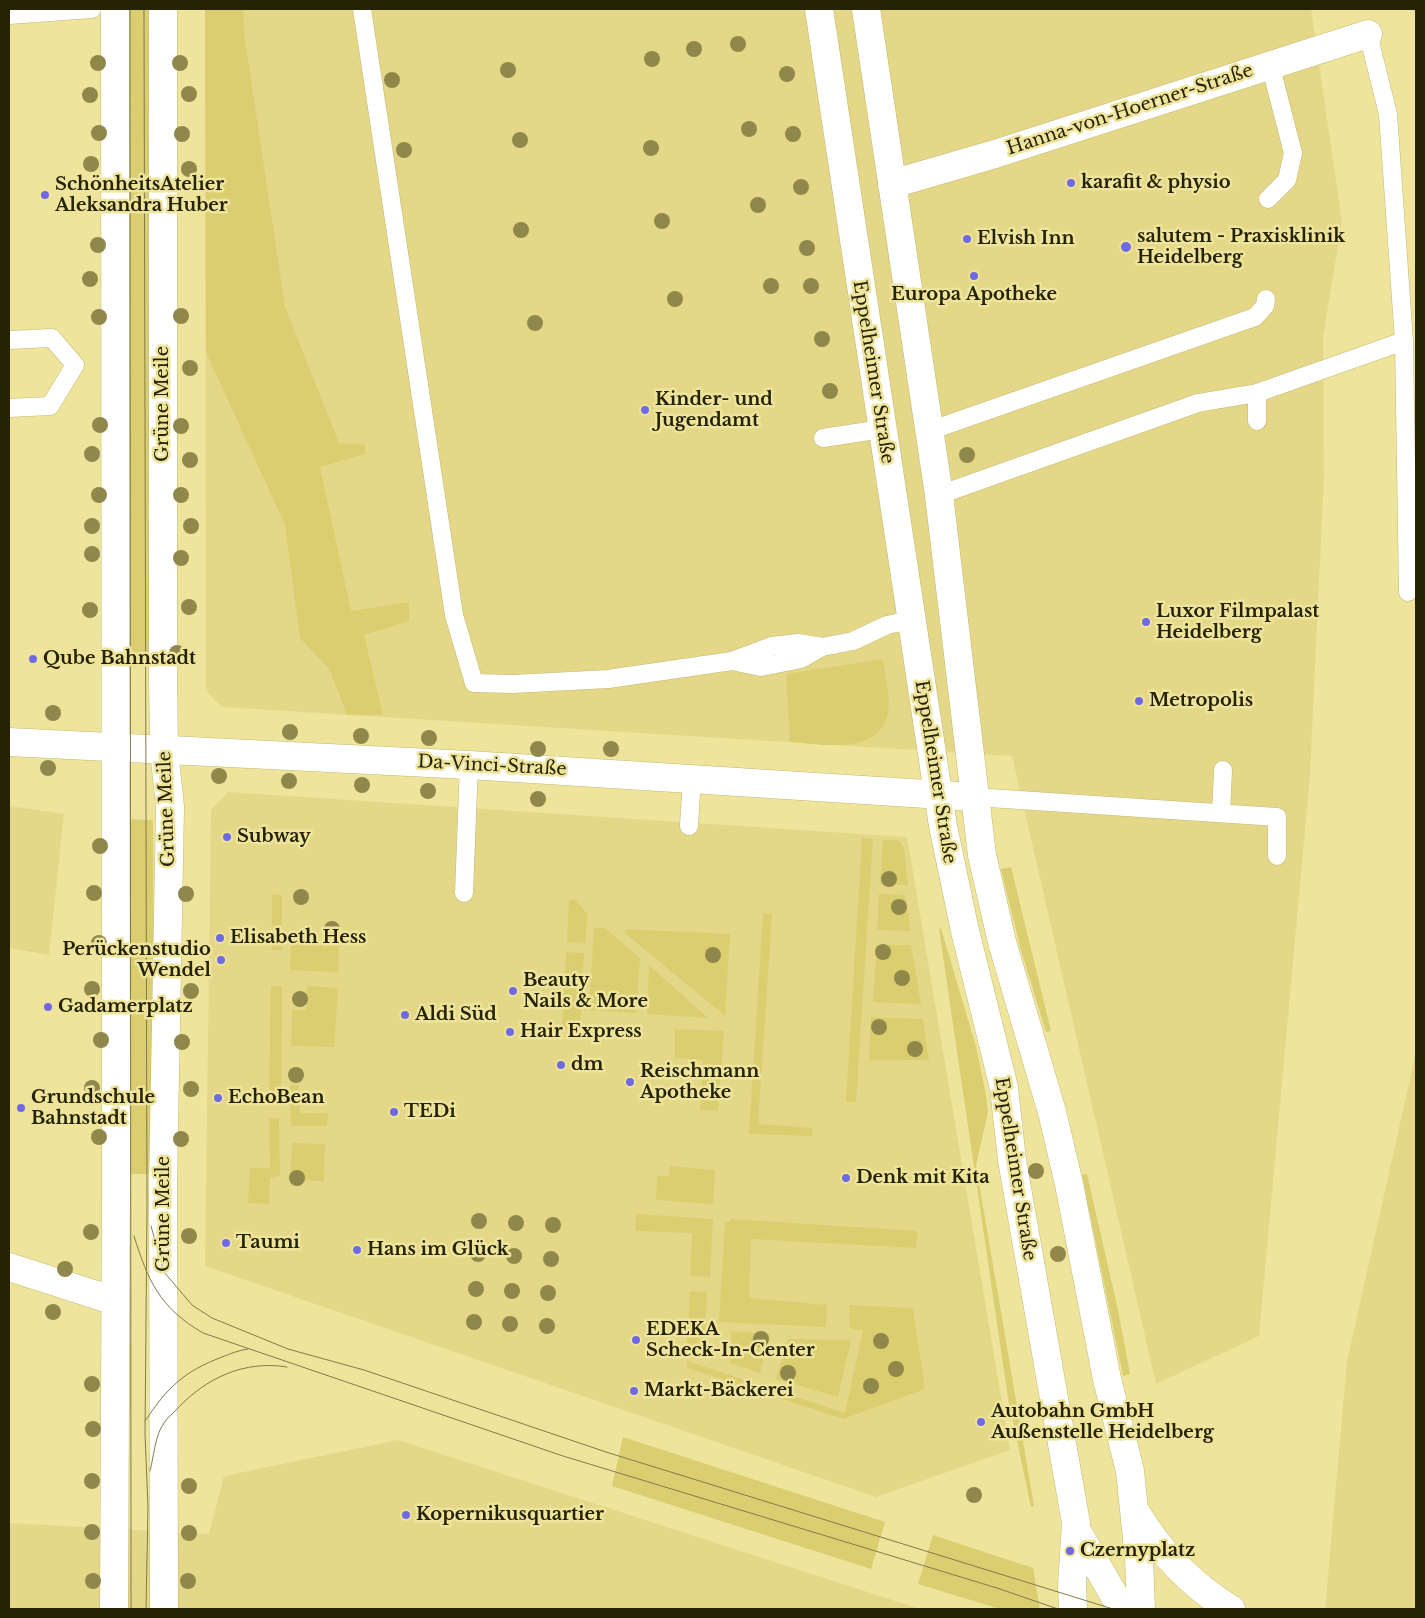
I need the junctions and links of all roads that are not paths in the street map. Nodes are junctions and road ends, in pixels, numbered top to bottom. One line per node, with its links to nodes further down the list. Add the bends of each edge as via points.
1 (92, 9): 7 (lane)
2 (115, 9): 25 (street)
3 (163, 9): 26 (street, Grüne Meile)
4 (362, 9): 23 (lane, via 454,615 474,683 608,680 732,661 772,646 798,643 822,647 853,641 887,625)
5 (819, 9): 18 (street, Eppelheimer Straße)
6 (866, 9): 10 (street, Eppelheimer Straße)
7 (9, 15)
8 (1368, 34): 9 (street, Hanna-von-Hoerner-Straße); 14 (lane, via 1388,114)
9 (1270, 64): 10 (street, Hanna-von-Hoerner-Straße, via 995,154); 11 (lane, via 1293,153 1286,180)
10 (892, 184): 19 (street, Eppelheimer Straße)
11 (1268, 199)
12 (1266, 298): 19 (lane, via 1261,313 1255,317)
13 (9, 340): 16 (lane, via 52,338 75,365 50,406)
14 (1404, 341): 15 (lane); 22 (lane)
15 (1257, 393): 17 (lane); 21 (lane, via 1198,403)
16 (9, 408)
17 (1256, 422)
18 (882, 429): 20 (lane); 23 (street, Eppelheimer Straße)
19 (928, 431): 21 (street, Eppelheimer Straße)
20 (823, 438)
21 (939, 495): 31 (street, Eppelheimer Straße)
22 (1408, 592)
23 (911, 620): 30 (street, Eppelheimer Straße)
24 (9, 742): 25 (street, Da-Vinci-Straße)
25 (116, 748): 26 (street, Da-Vinci-Straße); 37 (street)
26 (164, 750): 27 (street, Da-Vinci-Straße); 41 (street, Grüne Meile, via 170,807 163,1184)
27 (469, 765): 29 (street, Da-Vinci-Straße); 35 (lane)
28 (1223, 770): 32 (lane)
29 (692, 778): 30 (street, Da-Vinci-Straße); 33 (lane)
30 (938, 794): 31 (street, Da-Vinci-Straße); 39 (street, Eppelheimer Straße, via 950,863 1004,1088 1012,1160)
31 (974, 797): 32 (lane); 38 (street, Eppelheimer Straße, via 982,855 1002,942 1052,1112 1069,1184 1107,1378 1130,1471)
32 (1221, 813): 34 (lane, via 1277,817)
33 (689, 826)
34 (1277, 856)
35 (464, 892)
36 (9, 1267): 37 (street)
37 (115, 1301): 40 (street)
38 (1135, 1512): 44 (street, Eppelheimer Straße); 45 (street, Eppelheimer Straße, via 1150,1536 1170,1558 1204,1590)
39 (1077, 1531): 42 (street, Eppelheimer Straße, via 1073,1556); 43 (street, Eppelheimer Straße)
40 (114, 1609)
41 (164, 1609)
42 (1073, 1609)
43 (1122, 1609)
44 (1141, 1609)
45 (1231, 1609)

